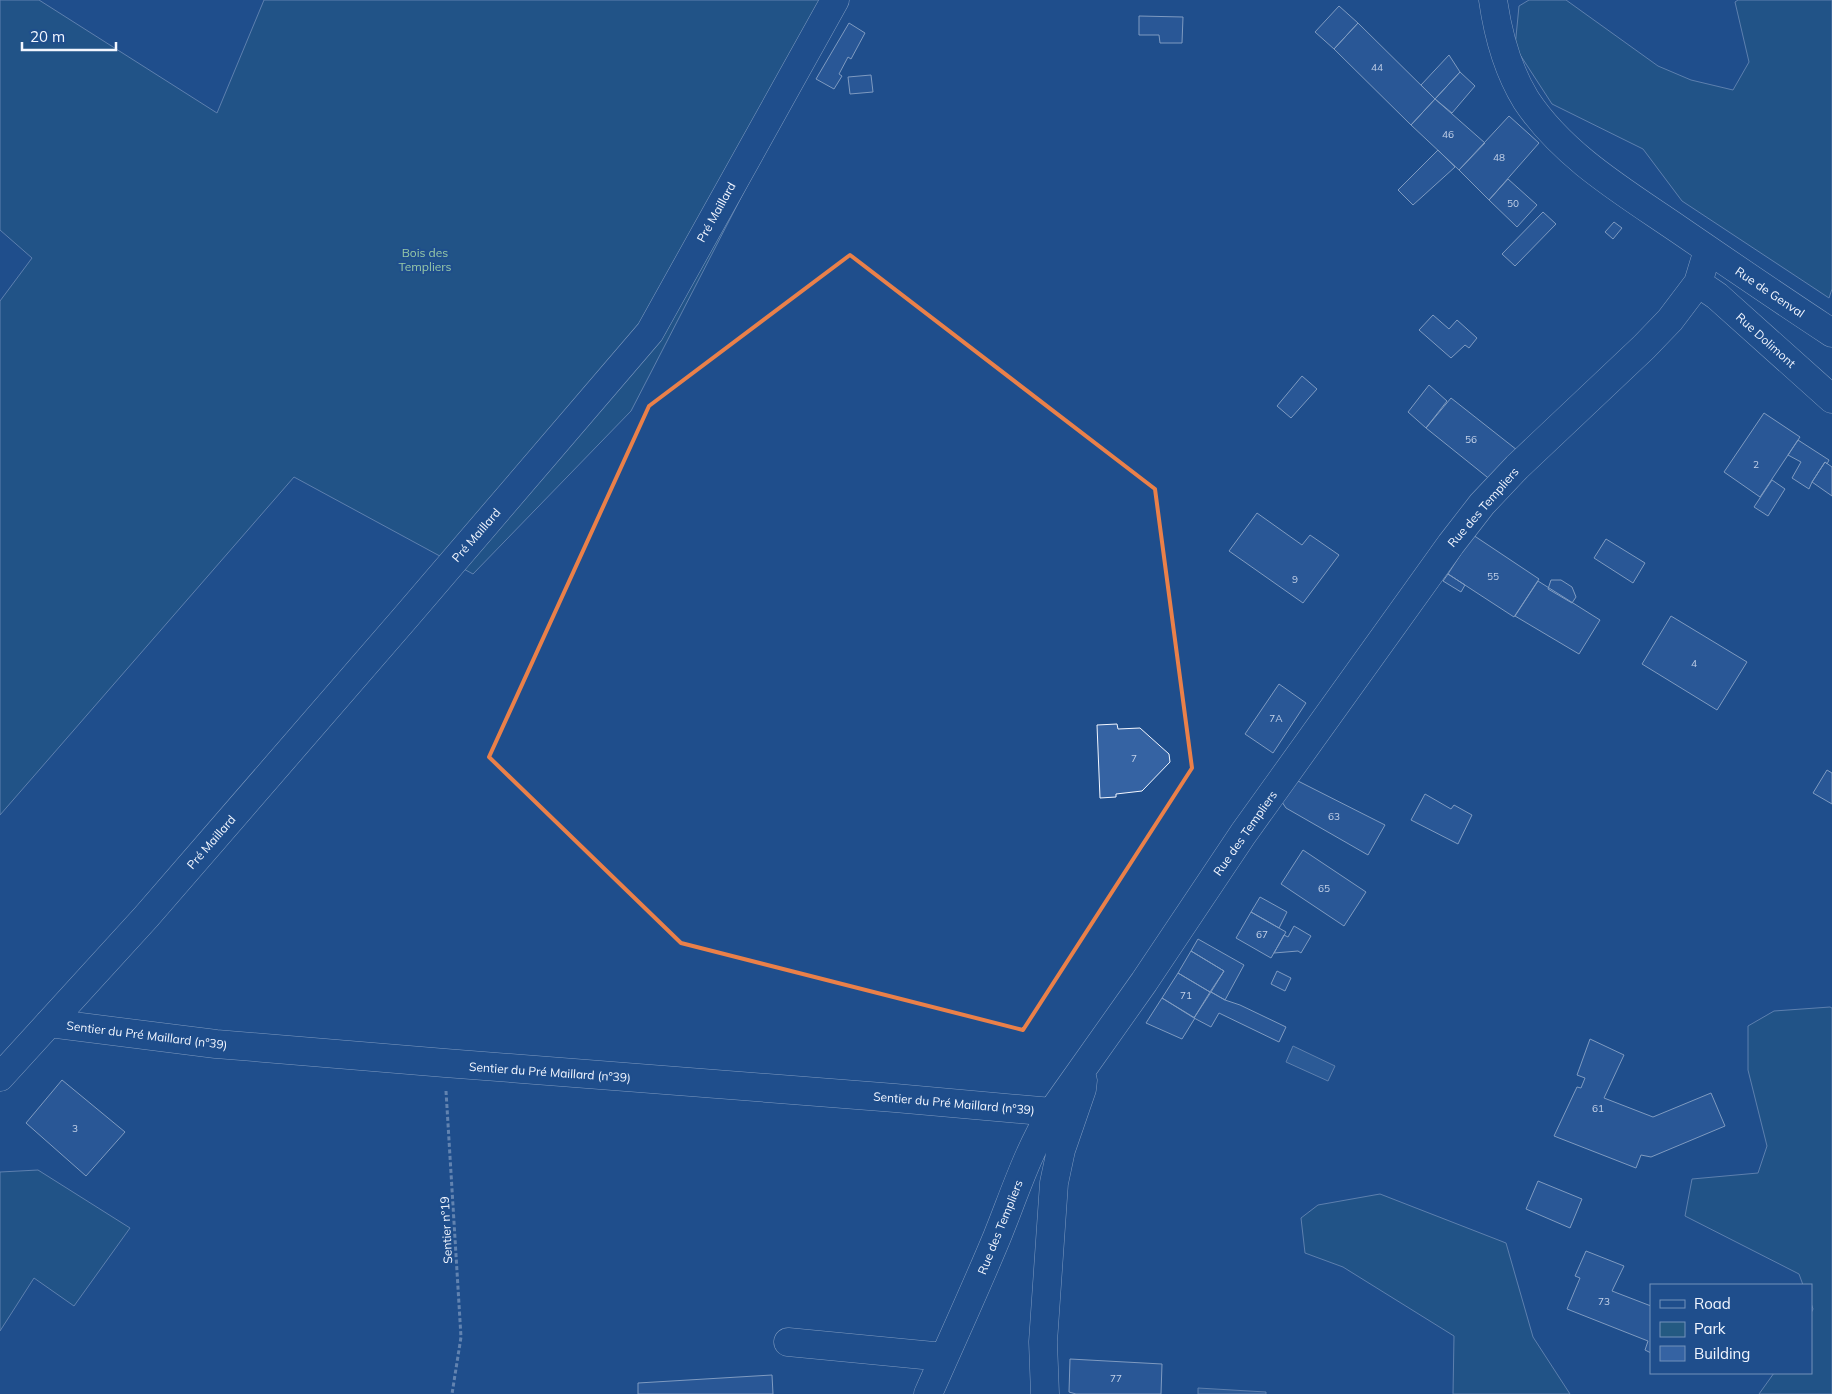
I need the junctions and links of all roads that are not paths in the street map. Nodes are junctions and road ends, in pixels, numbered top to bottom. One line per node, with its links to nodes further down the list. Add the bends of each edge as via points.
1 (835, 0): 7 (street, Pré Maillard, via 650,332 146,917)
2 (1493, 0): 3 (street, via 1502,49 1513,76 1546,124 1585,163)
3 (1708, 250): 4 (street, Rue des Templiers); 5 (street, Rue de Genval)
4 (1698, 283): 6 (street, Rue Dolimont, via 1717,296); 8 (street, Rue des Templiers, via 1644,347 1482,504 1243,834)
5 (1832, 334)
6 (1832, 399)
7 (49, 1023): 9 (street, Pré Maillard); 10 (street, Sentier du Pré Maillard (n°39), via 216,1044)
8 (1084, 1067): 10 (street, Rue des Templiers); 14 (street, Rue des Templiers, via 1082,1089 1061,1150 1054,1183 1043,1342)
9 (0, 1077)
10 (1052, 1112): 12 (street, Rue des Templiers, via 1020,1177)
11 (788, 1342): 12 (street)
12 (944, 1358): 13 (street, Rue des Templiers)
13 (928, 1394)
14 (1045, 1394)

